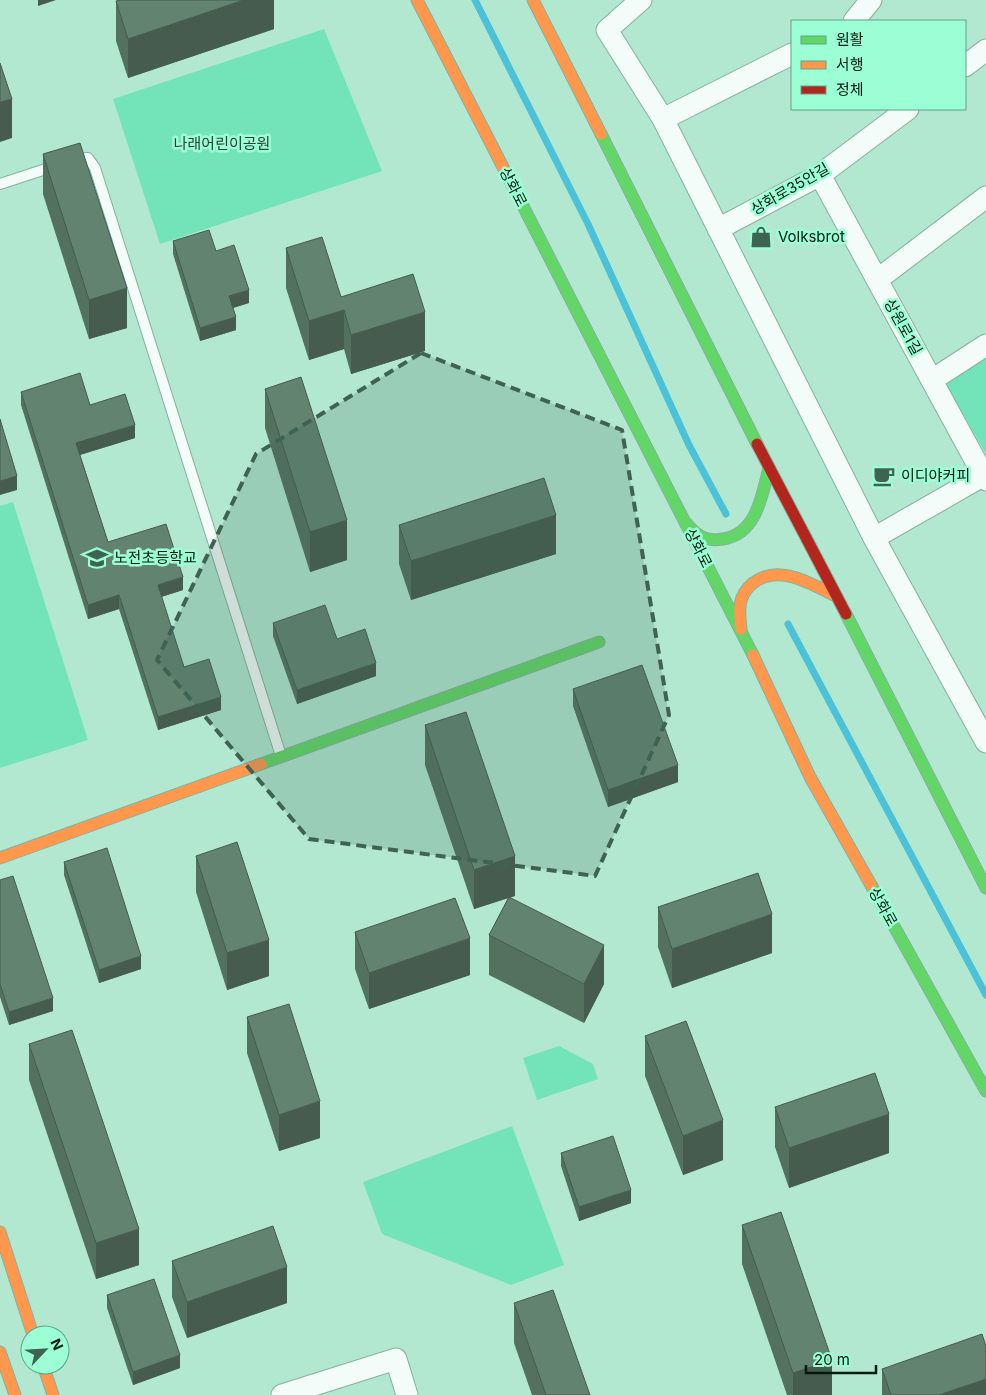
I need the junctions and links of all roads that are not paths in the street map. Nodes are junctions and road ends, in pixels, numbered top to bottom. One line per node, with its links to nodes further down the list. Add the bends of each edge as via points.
1 (417, 0): 20 (main road, 상화로)
2 (534, 0): 18 (main road)
3 (640, 0): 10 (street, via 607,30)
4 (871, 0): 5 (street)
5 (855, 20)
6 (986, 50): 8 (street)
7 (791, 55): 10 (street)
8 (966, 65)
9 (907, 110): 11 (street, 상화로35안길)
10 (663, 119): 14 (street)
11 (820, 175): 14 (street, 상화로35안길); 15 (street, 상원로1길)
12 (0, 184): 26 (lane, via 76,159 88,158 95,168)
13 (986, 197): 15 (street)
14 (718, 230): 21 (street)
15 (877, 280): 17 (street, 상원로1길)
16 (986, 345): 17 (street)
17 (932, 380): 19 (street, 상원로1길)
18 (769, 468): 20 (main road, via 752,521 737,537 707,540 698,536); 22 (main road)
19 (985, 476): 21 (street)
20 (684, 520): 23 (main road, 상화로)
21 (874, 538): 25 (street)
22 (836, 596): 23 (main road, via 784,575 763,576 740,597); 28 (main road)
23 (741, 630): 29 (main road, 상화로, via 810,777)
24 (599, 642): 26 (main road)
25 (986, 742)
26 (282, 757): 27 (main road)
27 (0, 858)
28 (986, 888)
29 (986, 1091)
30 (0, 1232): 31 (main road)
31 (30, 1325)
32 (0, 1352): 34 (main road)
33 (46, 1375): 35 (main road)
34 (15, 1395)
35 (53, 1395)
36 (282, 1395): 37 (street, via 396,1359)
37 (407, 1395)

